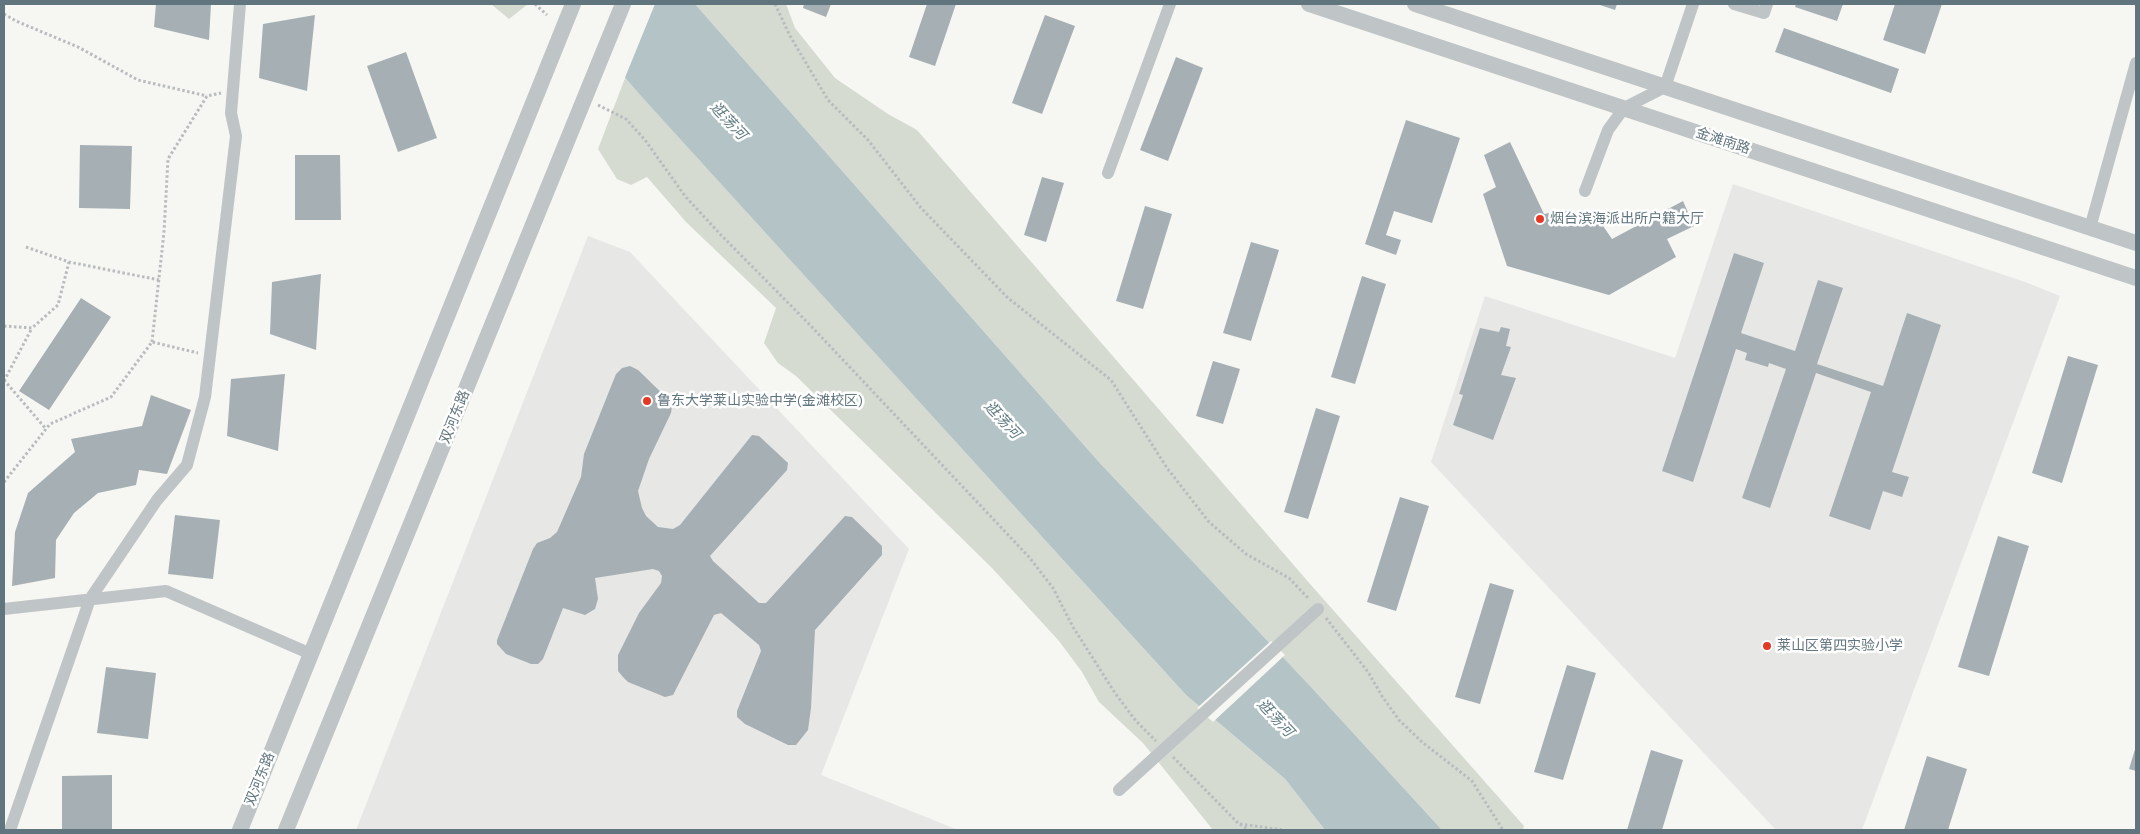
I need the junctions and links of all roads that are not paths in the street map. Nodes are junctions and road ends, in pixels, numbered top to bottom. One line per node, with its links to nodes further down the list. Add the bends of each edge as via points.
1 (240, 4): 18 (street, via 231,113 236,136 205,397 188,465 157,500)
2 (572, 4): 21 (street, 双河东路)
3 (623, 4): 25 (street, 双河东路)
4 (1170, 4): 13 (street)
5 (1309, 4): 12 (street, 金滩南路)
6 (1415, 4): 11 (street)
7 (1693, 4): 11 (street)
8 (1734, 4): 9 (street, via 1764,13)
9 (1767, 4)
10 (2136, 63): 15 (street)
11 (1665, 87): 12 (street); 15 (street)
12 (1624, 108): 14 (street, via 1608,130); 17 (street, 金滩南路)
13 (1108, 173)
14 (1585, 191)
15 (2090, 228): 16 (street)
16 (2136, 243)
17 (2136, 278)
18 (90, 599): 19 (street); 21 (street, via 166,592); 23 (street)
19 (4, 609)
20 (1318, 609): 22 (street)
21 (310, 654): 24 (street, 双河东路)
22 (1119, 790)
23 (10, 830)
24 (240, 830)
25 (286, 830)

